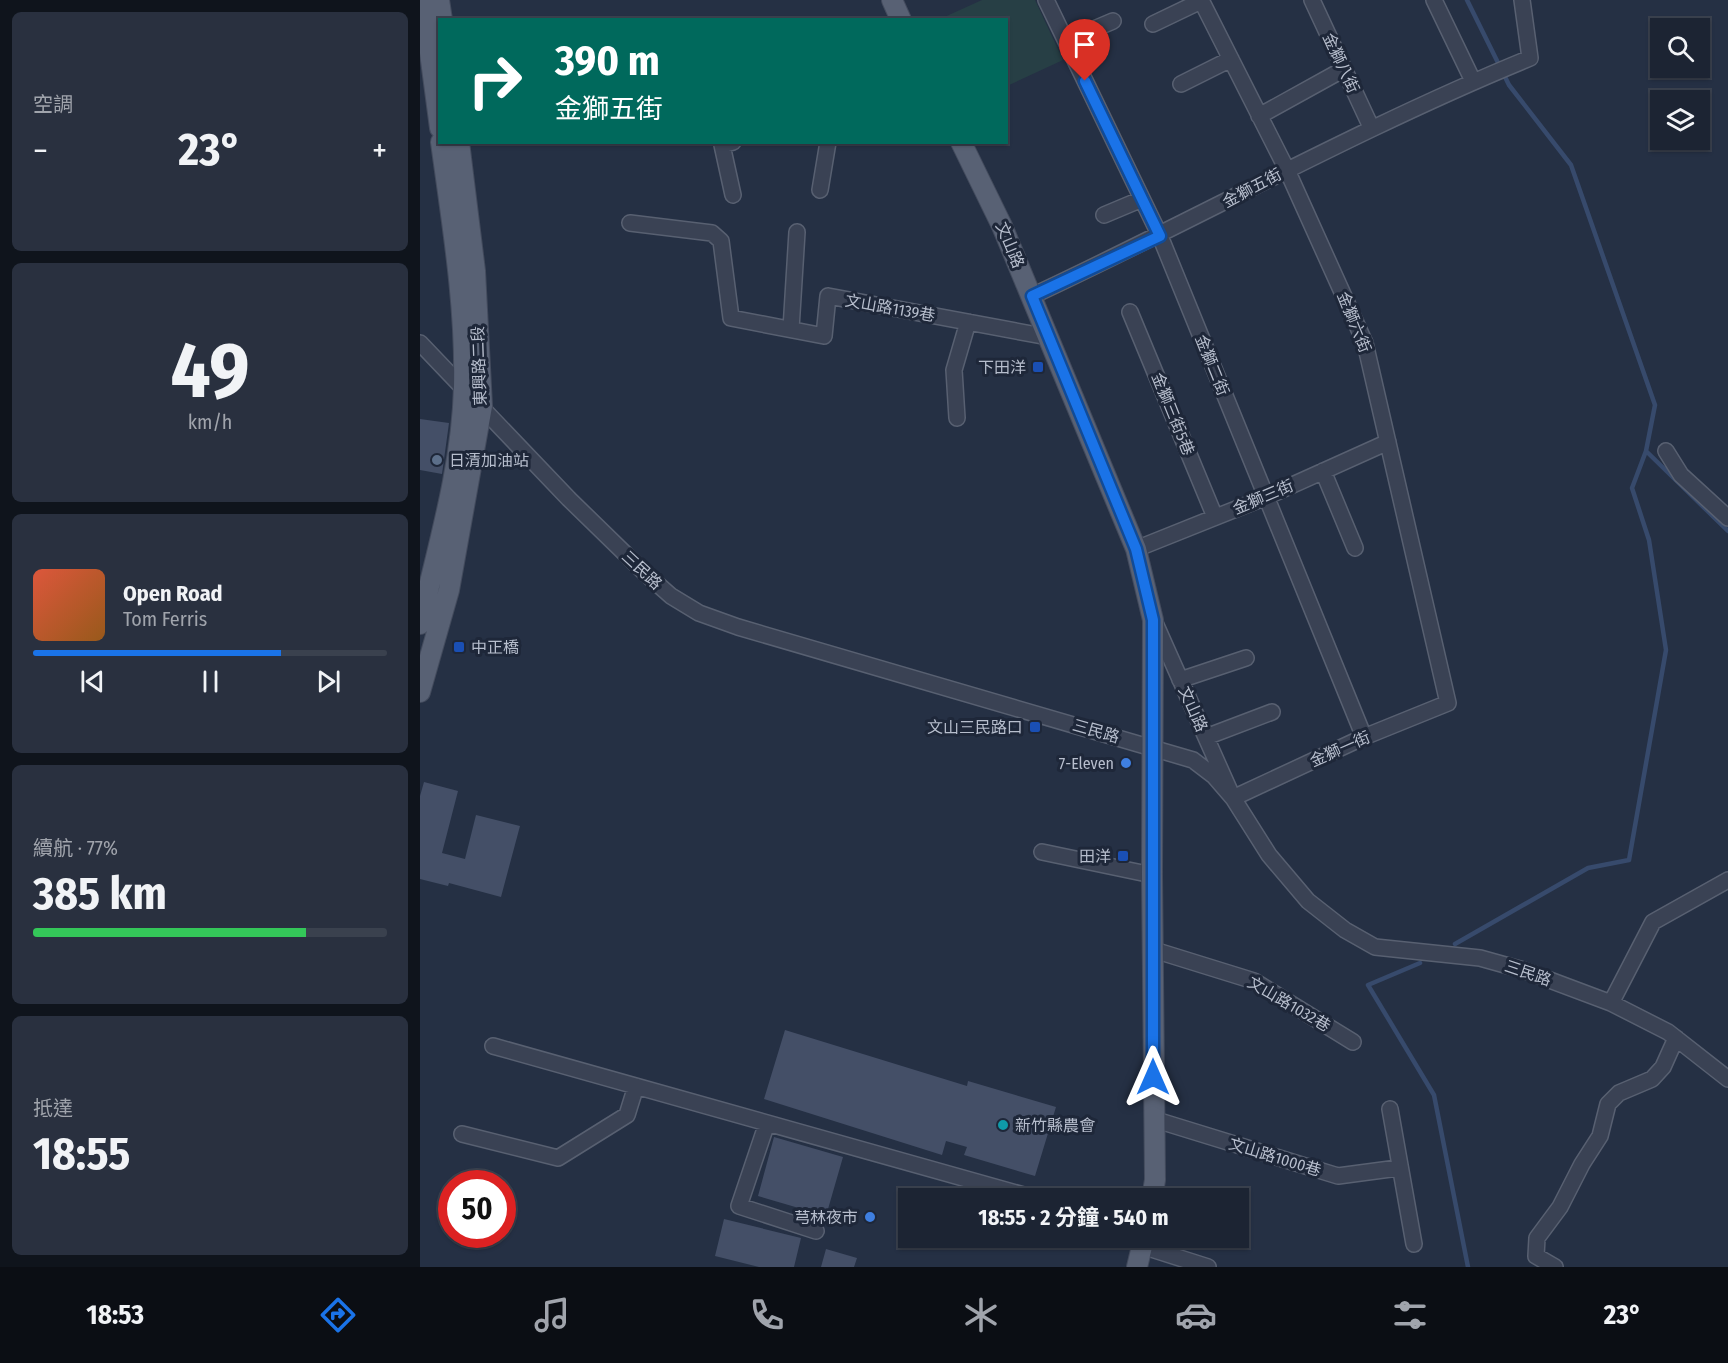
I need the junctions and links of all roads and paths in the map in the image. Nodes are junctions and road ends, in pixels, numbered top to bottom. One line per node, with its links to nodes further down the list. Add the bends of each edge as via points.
1 (423, 0): 18 (main road)
2 (440, 0): 9 (main road)
3 (892, 0): 10 (main road)
4 (1046, 0): 13 (street, 金獅二街)
5 (1201, 0): 12 (street); 14 (street, 金獅六街)
6 (1311, 0): 15 (street, 金獅八街)
7 (1434, 0): 16 (street)
8 (1522, 0): 16 (street, 金獅五街, via 1530,58)
9 (442, 18)
10 (901, 18)
11 (1113, 21): 13 (street)
12 (1153, 24)
13 (1066, 41): 29 (street, 金獅二街)
14 (1231, 59): 17 (street); 19 (street, 金獅六街)
15 (1344, 69): 19 (street); 20 (street, 金獅八街)
16 (1473, 81): 20 (street, 金獅五街)
17 (1181, 84)
18 (438, 113)
19 (1259, 116): 26 (street, 金獅六街)
20 (1371, 127): 26 (street, 金獅五街)
21 (441, 144): 40 (main road, 東興路二段, via 461,301)
22 (459, 144): 41 (main road, 東興路二段, via 475,271)
23 (726, 144): 28 (street, via 722,145)
24 (828, 144): 27 (street)
25 (963, 144): 34 (main road, 文山路)
26 (1287, 170): 33 (street, 金獅五街); 43 (street, 金獅六街, via 1365,343)
27 (820, 190)
28 (733, 195)
29 (1142, 199): 30 (street); 33 (street, 金獅二街)
30 (1104, 215)
31 (630, 223): 37 (street, 文山路1139巷, via 712,233 721,241 731,318)
32 (797, 232): 37 (street)
33 (1160, 236): 34 (street, 金獅五街); 46 (street, 金獅二街)
34 (1032, 296): 38 (main road, 文山路)
35 (1130, 312): 47 (street, 金獅三街5巷)
36 (969, 322): 37 (street, 文山路1139巷, via 828,296 824,336); 38 (street, 文山路1139巷); 42 (street, via 954,370)
37 (791, 330)
38 (1048, 337): 50 (main road, 文山路)
39 (420, 343): 40 (street, 三民路)
40 (464, 388): 41 (street, 三民路); 52 (main road, 東興路二段, via 455,472)
41 (482, 406): 55 (main road, 東興路二段, via 449,590); 60 (street, 三民路, via 645,573 671,596 699,613)
42 (957, 418)
43 (1388, 442): 45 (street, 金獅三街); 56 (street, 金獅六街)
44 (1666, 451): 48 (street, via 1681,475)
45 (1323, 471): 46 (street, 金獅三街); 49 (street)
46 (1266, 497): 47 (street, 金獅三街); 58 (street, 金獅二街)
47 (1215, 517): 50 (street, 金獅三街)
48 (1728, 518)
49 (1355, 548)
50 (1136, 549): 51 (main road, 文山路)
51 (1153, 620): 54 (street, 文山路); 60 (main road, 文山路)
52 (420, 624)
53 (1246, 658): 54 (street)
54 (1180, 680): 59 (street, 文山路)
55 (420, 692)
56 (1448, 703): 58 (street, 金獅一街)
57 (1272, 712): 59 (street)
58 (1364, 737): 61 (street, 金獅一街)
59 (1206, 738): 61 (street, 文山路)
60 (1154, 747): 61 (street, 三民路, via 1193,760); 63 (main road, 文山路)
61 (1233, 798): 66 (street, 三民路, via 1269,855 1308,901 1375,947 1480,958)
62 (1042, 852): 63 (street)
63 (1152, 875): 65 (main road, 文山路)
64 (1728, 880): 66 (street, via 1653,922)
65 (1154, 950): 68 (street, 文山路1032巷, via 1254,981); 73 (main road, 文山路)
66 (1611, 1003): 67 (street, 三民路)
67 (1676, 1038): 70 (street, 三民路); 85 (street, via 1663,1067 1652,1079 1619,1093 1608,1104 1600,1136 1560,1207 1537,1238 1536,1256)
68 (1353, 1042)
69 (493, 1046): 71 (street)
70 (1728, 1079)
71 (636, 1086): 74 (street); 75 (street, via 627,1115 558,1158)
72 (1390, 1109): 76 (street)
73 (1153, 1119): 76 (street, 文山路1000巷, via 1338,1176); 78 (main road, 文山路)
74 (767, 1123): 77 (street); 79 (street, via 739,1206)
75 (462, 1134)
76 (1398, 1168): 80 (street)
77 (998, 1188)
78 (1154, 1188)
79 (816, 1231)
80 (1414, 1244)
81 (1142, 1248): 83 (main road)
82 (1159, 1248): 84 (street)
83 (1137, 1267)
84 (1208, 1267)
85 (1555, 1267)

